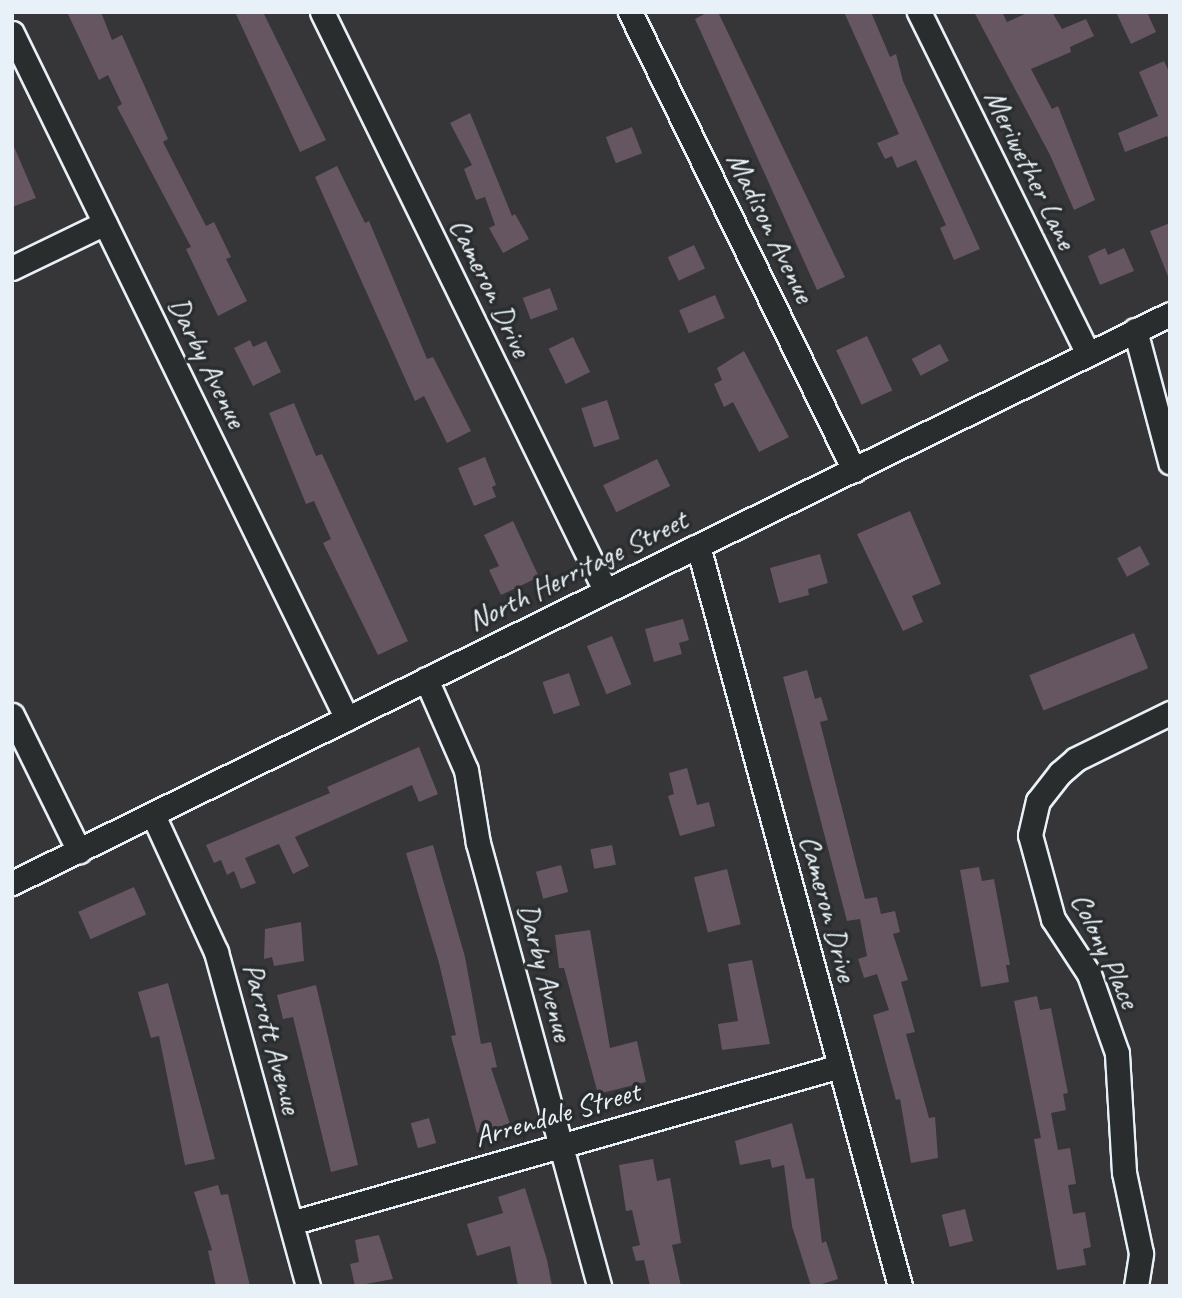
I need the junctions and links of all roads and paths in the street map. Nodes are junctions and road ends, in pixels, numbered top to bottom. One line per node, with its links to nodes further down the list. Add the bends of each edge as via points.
1 (322, 12): 13 (street, Cameron Drive)
2 (630, 12): 11 (street, Madison Avenue)
3 (919, 12): 9 (street, Meriwether Lane)
4 (12, 33): 5 (street, Darby Avenue)
5 (105, 223): 6 (street); 17 (street, Darby Avenue)
6 (12, 268)
7 (1170, 314): 8 (street, North Herritage Street)
8 (1135, 330): 9 (street, North Herritage Street); 10 (street)
9 (1088, 354): 11 (street, North Herritage Street)
10 (1170, 463)
11 (854, 470): 12 (street, North Herritage Street)
12 (698, 546): 13 (street, North Herritage Street); 21 (street, Cameron Drive)
13 (605, 590): 14 (street, North Herritage Street)
14 (426, 679): 17 (street, North Herritage Street); 22 (street, Darby Avenue, via 466,770 478,843)
15 (1170, 713): 27 (street, Colony Place, via 1076,760 1038,801 1030,835 1053,919 1088,974 1117,1053 1124,1172 1141,1253)
16 (12, 715): 19 (street)
17 (347, 719): 18 (street, North Herritage Street)
18 (153, 815): 19 (street, North Herritage Street); 23 (street, Parrott Avenue, via 216,952)
19 (79, 851): 20 (street, North Herritage Street)
20 (12, 883)
21 (840, 1066): 22 (street, Arrendale Street); 26 (street, Cameron Drive)
22 (561, 1146): 23 (street, Arrendale Street); 25 (street, Darby Avenue)
23 (291, 1223): 24 (street, Parrott Avenue)
24 (308, 1286)
25 (599, 1286)
26 (900, 1286)
27 (1136, 1286)

